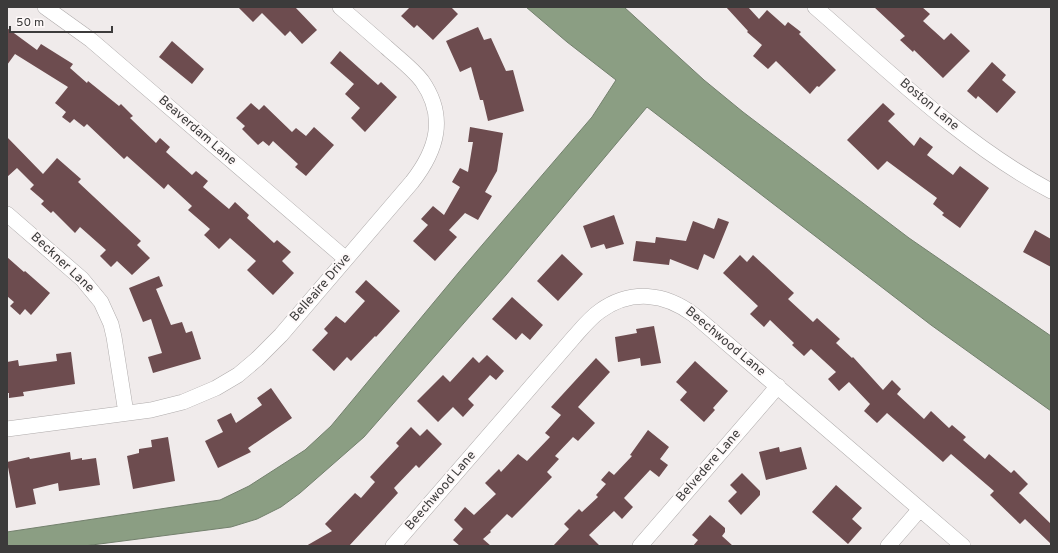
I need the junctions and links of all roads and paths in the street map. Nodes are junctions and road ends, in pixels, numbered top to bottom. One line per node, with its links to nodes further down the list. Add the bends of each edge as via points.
1 (44, 7): 6 (street, Beaverdam Lane, via 91,40)
2 (340, 7): 6 (street, Belleaire Drive, via 400,58 421,80 433,103 436,123 431,153 421,171)
3 (815, 7): 4 (street, Boston Lane, via 975,143)
4 (1051, 191)
5 (7, 214): 8 (street, Beckner Lane, via 82,279 101,302 114,337)
6 (346, 259): 8 (street, Belleaire Drive, via 277,339 238,375 183,402)
7 (778, 386): 10 (street, Beechwood Lane); 11 (street, Beechwood Lane, via 686,308 659,297 629,297 621,300 599,312 574,337); 12 (street, Belvedere Lane)
8 (126, 414): 9 (street, Belleaire Drive)
9 (7, 429)
10 (920, 509): 13 (street); 14 (street, Beechwood Lane)
11 (393, 546)
12 (640, 546)
13 (888, 546)
14 (963, 546)

